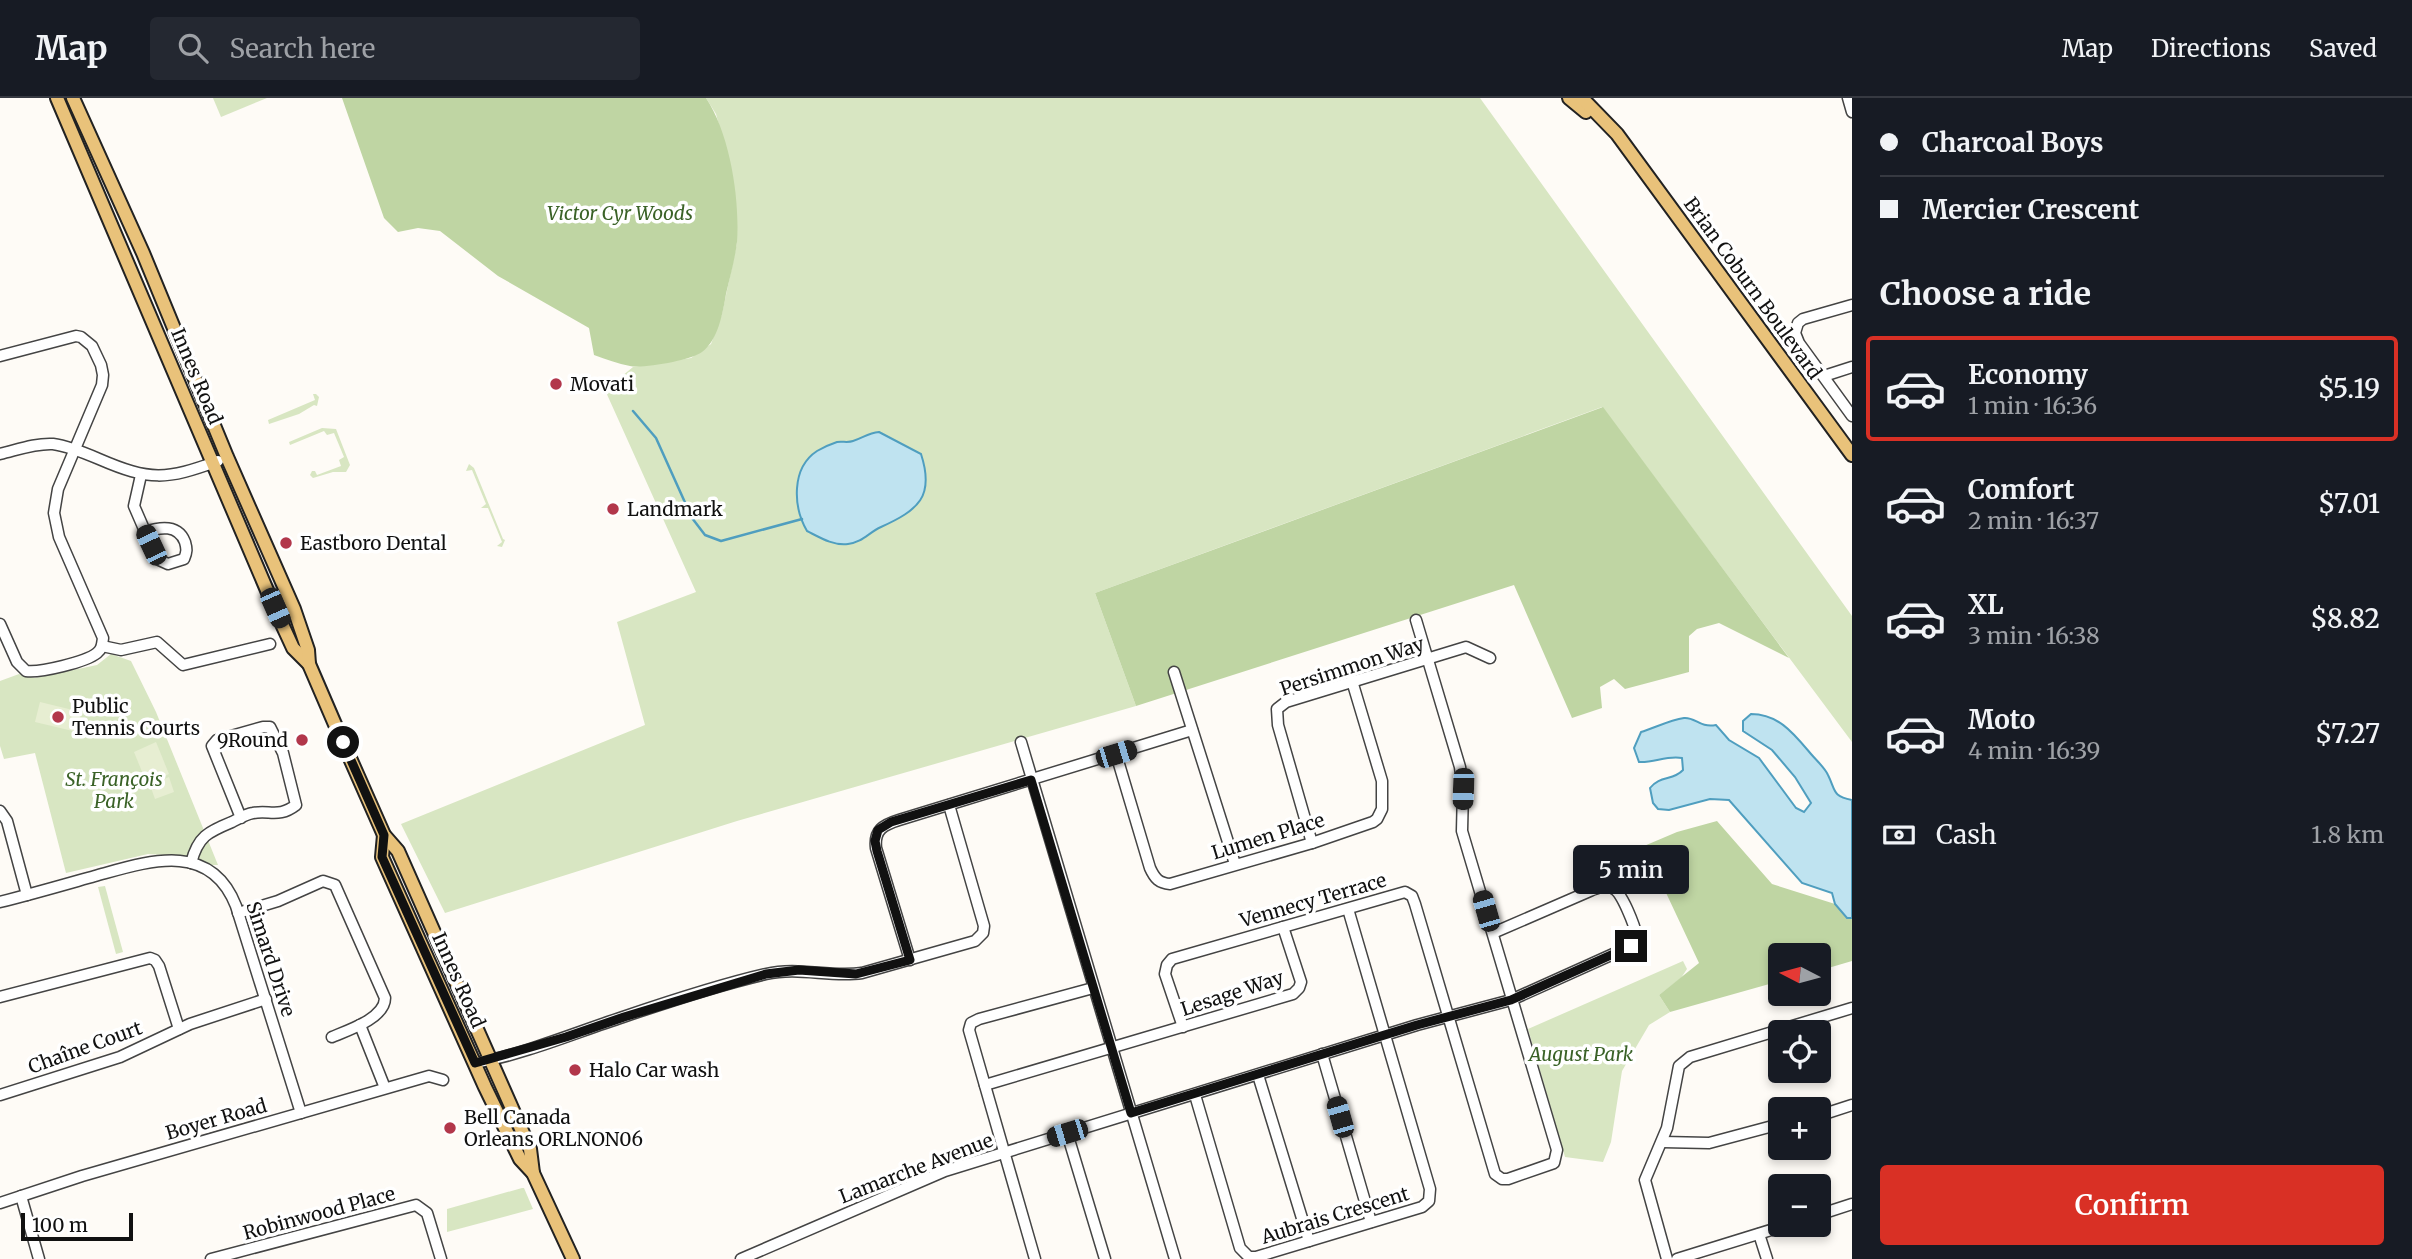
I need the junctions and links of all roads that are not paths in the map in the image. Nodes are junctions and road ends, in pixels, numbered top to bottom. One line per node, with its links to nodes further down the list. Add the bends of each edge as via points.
1 (57, 98): 17 (main road, Innes Road)
2 (73, 98): 16 (main road, Innes Road)
3 (1569, 98): 7 (main road, Brian Coburn Boulevard)
4 (1582, 98): 7 (main road, Brian Coburn Boulevard)
5 (1848, 98): 6 (street)
6 (1852, 112)
7 (1624, 144): 15 (main road, Brian Coburn Boulevard)
8 (1852, 305): 11 (street, via 1803,319 1795,328 1796,338)
9 (0, 356): 13 (street, via 76,336 89,342 103,380)
10 (1852, 367): 11 (street)
11 (1824, 376): 12 (street)
12 (1852, 415)
13 (74, 449): 14 (street, via 42,444); 18 (street); 23 (street, via 56,497 55,523 103,638)
14 (0, 454)
15 (1852, 455)
16 (227, 457): 17 (street); 26 (main road, Innes Road, via 294,609)
17 (212, 463): 18 (street, via 167,476); 26 (main road, Innes Road, via 293,648)
18 (141, 475): 19 (street, via 134,506)
19 (145, 532): 19 (street, via 176,529 187,546 184,559 168,564 157,559)
20 (1416, 620): 25 (street)
21 (0, 624): 23 (street, via 17,662 26,671 86,659)
22 (270, 644): 23 (street, via 183,665 157,642 121,650)
23 (102, 646)
24 (1490, 658): 25 (street, Persimmon Way, via 1466,647)
25 (1428, 659): 28 (street, Persimmon Way); 45 (street, via 1462,779 1462,831)
26 (309, 664): 36 (main road, Innes Road)
27 (1174, 671): 29 (street)
28 (1352, 681): 37 (street, Lumen Place, via 1382,781 1382,808 1373,822); 37 (street, Persimmon Way, via 1277,709)
29 (1192, 730): 31 (street); 39 (street)
30 (1021, 743): 32 (street)
31 (1116, 754): 32 (street); 39 (street, Lumen Place, via 1150,868 1158,881 1170,884)
32 (1031, 780): 33 (street); 47 (street)
33 (949, 805): 46 (street, via 891,822 876,833 877,851); 46 (street, via 984,931 970,943)
34 (0, 811): 40 (street)
35 (241, 818): 35 (street, via 255,812 275,815 296,805 283,753 270,727 218,740 212,746); 38 (street, via 205,834)
36 (384, 835): 60 (main road, Innes Road, via 398,851); 61 (main road, Innes Road, via 382,857)
37 (1312, 842): 39 (street, Lumen Place)
38 (191, 863): 40 (street, Simard Drive, via 151,861); 43 (street, Simard Drive, via 225,884)
39 (1235, 864)
40 (27, 895): 41 (street, Simard Drive)
41 (0, 902)
42 (1348, 909): 44 (street, Vennecy Terrace); 52 (street, Vennecy Terrace, via 1405,892 1412,896); 56 (street)
43 (238, 913): 49 (street, Simard Drive); 53 (street, via 323,881 335,885 385,998 380,1013)
44 (1283, 927): 54 (street, Lesage Way, via 1301,982 1293,994); 54 (street, Vennecy Terrace, via 1172,959 1165,974)
45 (1493, 933): 50 (street); 50 (street, Lamarche Avenue, via 1602,887 1617,890 1635,927 1637,937 1631,946)
46 (910, 960): 60 (street, via 856,974 799,970 766,974)
47 (1093, 988): 58 (street); 64 (street, via 971,1023 971,1040)
48 (0, 997): 55 (street, via 150,958 159,966)
49 (266, 999): 55 (street, Chaîne Court); 69 (street, Simard Drive)
50 (1511, 1000): 52 (street, Lamarche Avenue); 52 (street, Vennecy Terrace, via 1557,1154 1550,1166 1508,1179 1498,1178 1492,1168)
51 (1852, 1008): 74 (street, via 1685,1059 1677,1072)
52 (1448, 1016): 56 (street, Lamarche Avenue)
53 (360, 1025): 57 (street); 65 (street)
54 (1183, 1027): 58 (street, Lesage Way)
55 (179, 1029): 66 (street, Chaîne Court, via 120,1057)
56 (1385, 1035): 59 (street, Lamarche Avenue); 81 (street, Aubrais Crescent, via 1431,1195 1422,1207)
57 (332, 1037)
58 (1113, 1047): 64 (street, Lesage Way); 71 (street)
59 (1322, 1054): 62 (street, Lamarche Avenue); 81 (street)
60 (490, 1060): 61 (street); 76 (main road, Innes Road, via 530,1149)
61 (475, 1063): 76 (main road, Innes Road, via 520,1159)
62 (1258, 1075): 67 (street, Lamarche Avenue); 84 (street)
63 (443, 1080): 65 (street, Boyer Road, via 429,1076)
64 (985, 1085): 75 (street)
65 (385, 1088): 69 (street, Boyer Road)
66 (0, 1095)
67 (1195, 1095): 71 (street, Lamarche Avenue); 84 (street, Aubrais Crescent, via 1243,1254 1256,1257)
68 (1852, 1105): 70 (street)
69 (301, 1112): 77 (street, Boyer Road)
70 (1831, 1112)
71 (1131, 1113): 73 (street, Lamarche Avenue); 92 (street)
72 (1768, 1127): 74 (street, via 1709,1143)
73 (1067, 1133): 75 (street, Lamarche Avenue); 91 (street)
74 (1663, 1142): 93 (street, via 1644,1180)
75 (1005, 1152): 89 (street, Lamarche Avenue, via 929,1177); 90 (street)
76 (533, 1173): 88 (main road, Innes Road)
77 (21, 1196): 78 (street, Boyer Road); 85 (street)
78 (0, 1203)
79 (1852, 1204): 80 (street)
80 (1831, 1211)
81 (1371, 1222): 84 (street, Aubrais Crescent)
82 (1768, 1231): 83 (street)
83 (1759, 1234): 94 (street); 95 (street)
84 (1310, 1241)
85 (39, 1259)
86 (211, 1259): 87 (street, Robinwood Place, via 416,1205 427,1213)
87 (441, 1259)
88 (573, 1259)
89 (741, 1259)
90 (1035, 1259)
91 (1105, 1259)
92 (1175, 1259)
93 (1667, 1259)
94 (1677, 1259)
95 (1768, 1259)

